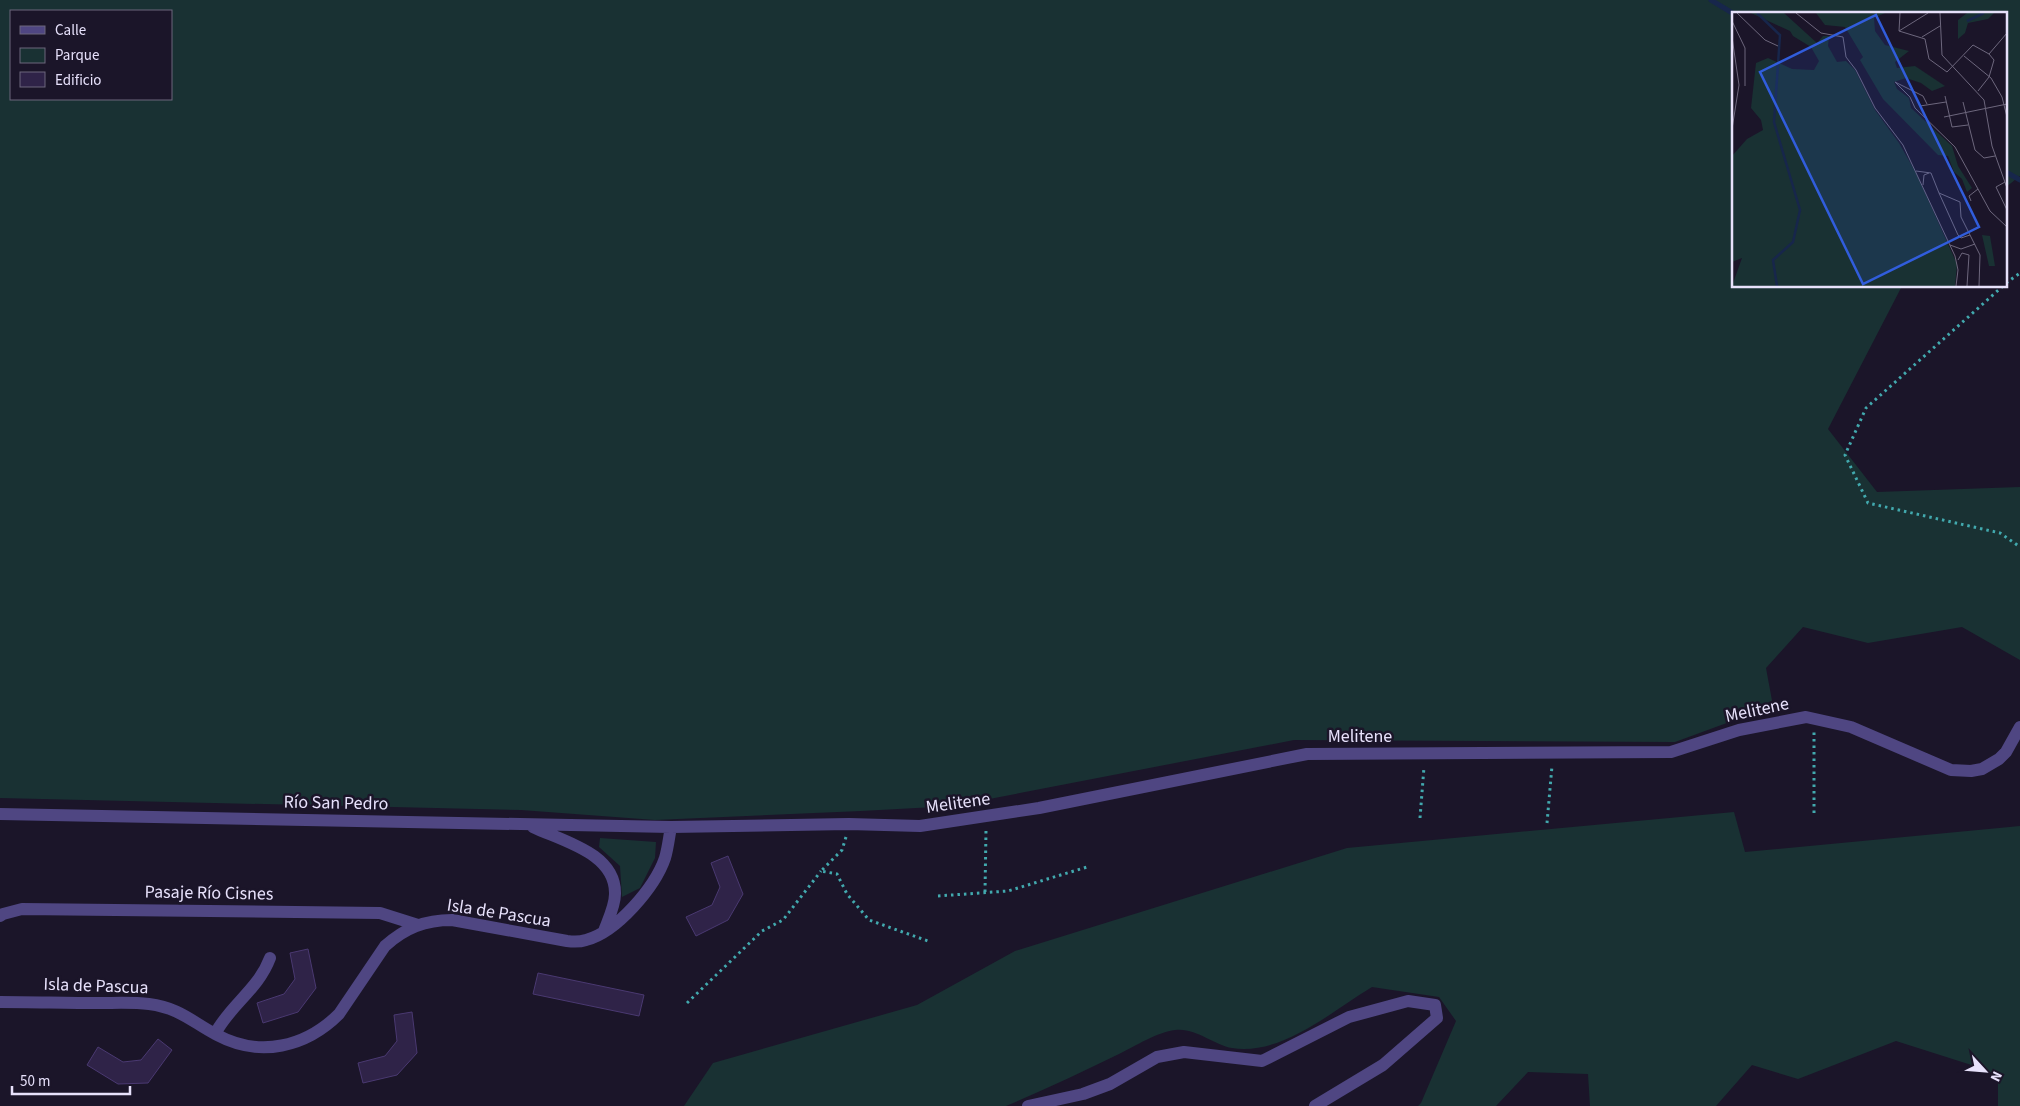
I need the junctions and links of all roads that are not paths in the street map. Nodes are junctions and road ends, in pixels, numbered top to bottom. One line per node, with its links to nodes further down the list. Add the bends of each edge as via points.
1 (2020, 727): 4 (street, Melitene, via 2006,752 1998,759 1982,769 1961,772 1851,727 1806,717 1740,730 1671,752 1307,754 1039,808 920,826)
2 (0, 814): 3 (street, Río San Pedro)
3 (526, 824): 4 (street, Río San Pedro); 7 (street, via 585,850 603,862 612,875 615,894)
4 (671, 827): 7 (street, Isla de Pascua, via 665,858 653,883 622,918)
5 (0, 916): 6 (street, Pasaje Río Cisnes, via 22,909 380,913)
6 (418, 925): 7 (street, Isla de Pascua, via 452,920 577,942); 10 (street, Isla de Pascua, via 385,946 339,1014 312,1036 293,1044 266,1048 239,1044)
7 (604, 931)
8 (270, 958): 10 (street, via 256,984 229,1011)
9 (0, 1002): 10 (street, Isla de Pascua, via 148,1004 184,1014)
10 (214, 1034)
11 (1028, 1106): 12 (street, via 1083,1094 1110,1084 1157,1057 1184,1052 1262,1061 1349,1017 1408,1001 1435,1005 1437,1018 1383,1065)
12 (1316, 1106)

